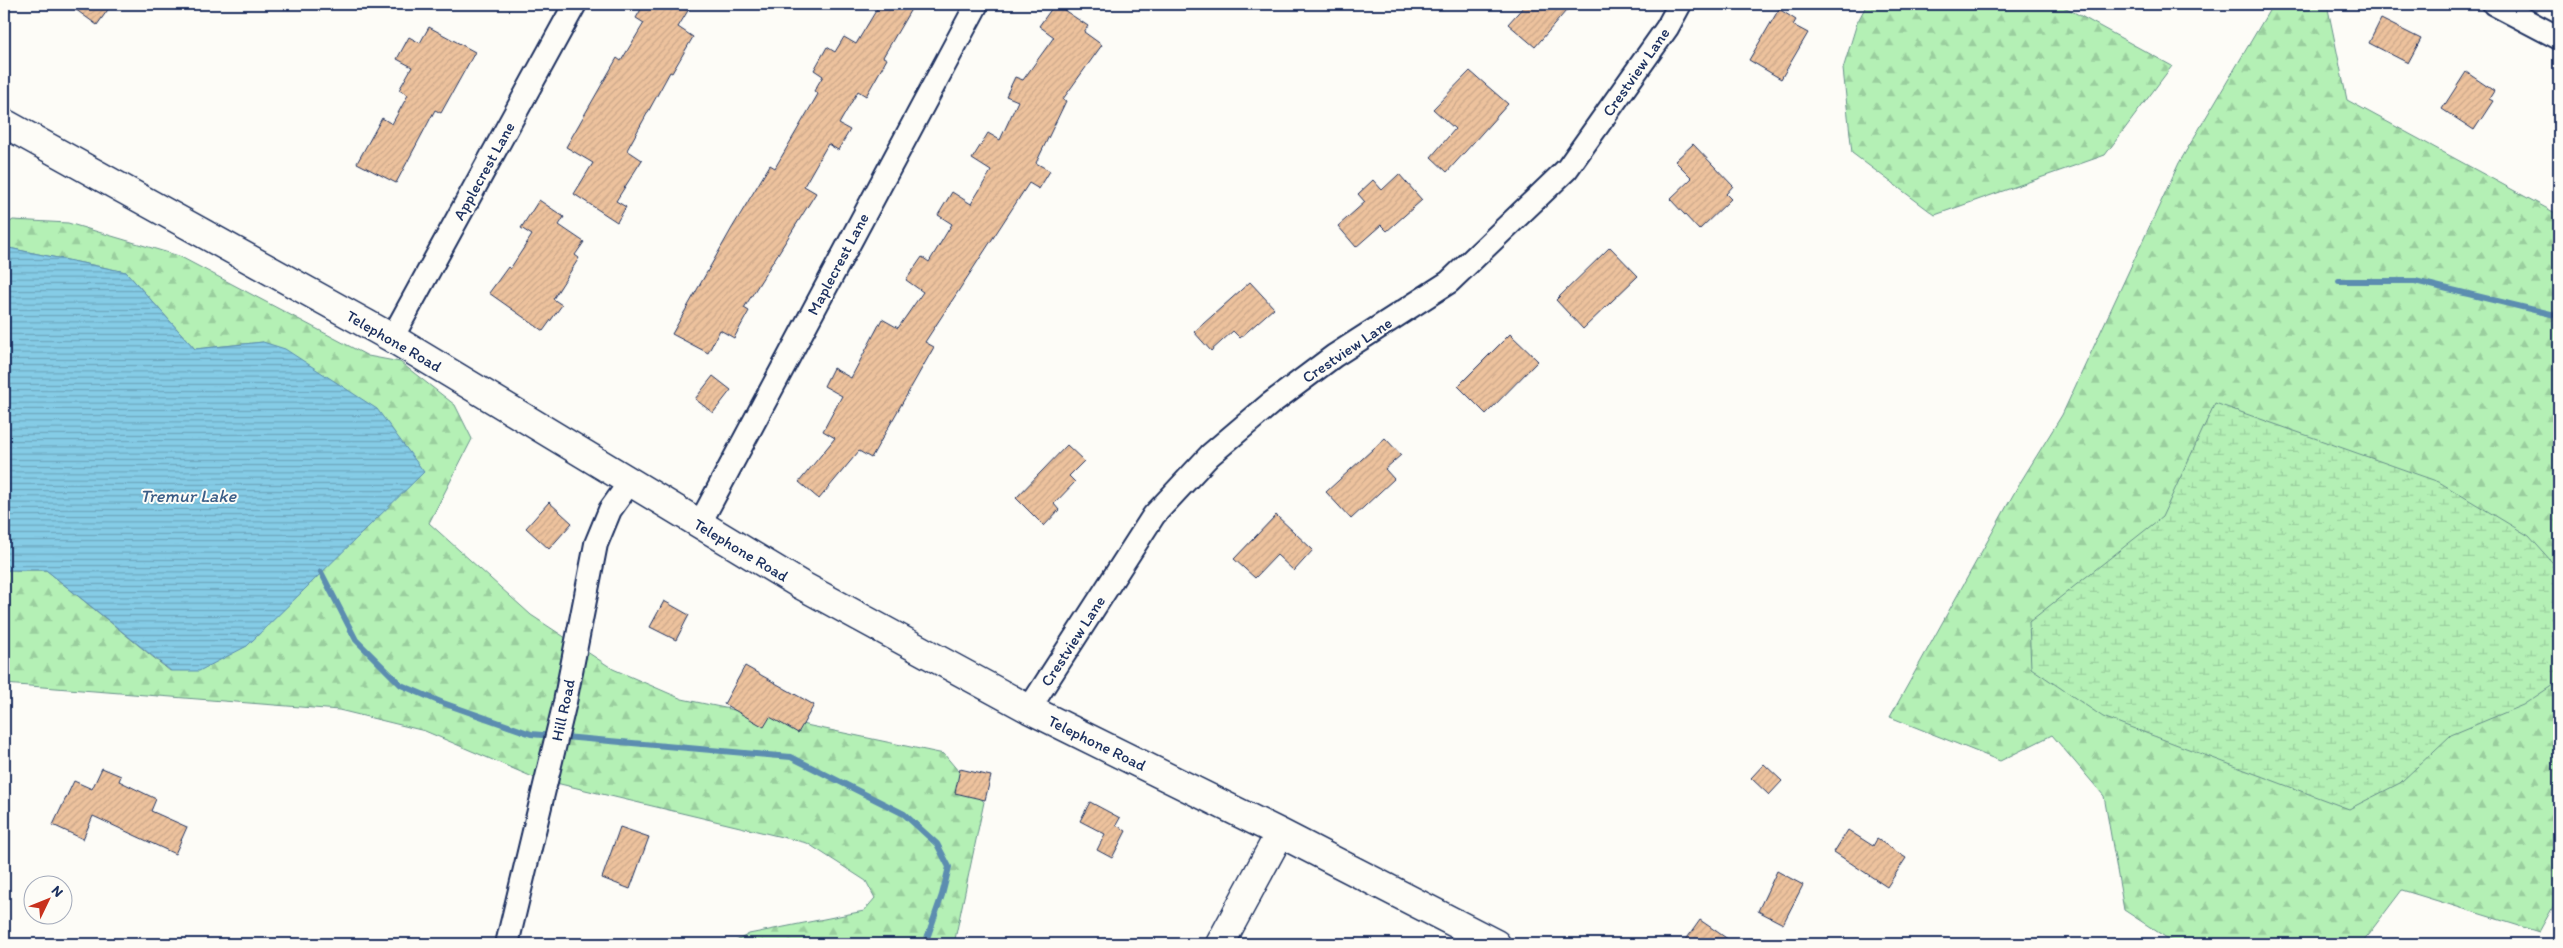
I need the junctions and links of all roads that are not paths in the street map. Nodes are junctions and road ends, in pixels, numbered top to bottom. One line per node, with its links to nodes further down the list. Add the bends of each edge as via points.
1 (575, 4): 7 (street, Applecrest Lane)
2 (978, 4): 9 (street, Maplecrest Lane)
3 (1680, 4): 10 (street, Crestview Lane, via 1667,28 1567,169 1448,282 1334,356 1270,404 1210,455 1160,508)
4 (2494, 4): 5 (street)
5 (2559, 38)
6 (4, 123): 7 (street, Telephone Road)
7 (392, 338): 8 (street, Telephone Road)
8 (630, 482): 9 (street, Telephone Road); 12 (street, Hill Road, via 610,510 596,544 565,702)
9 (699, 525): 10 (street, Telephone Road, via 801,585)
10 (1029, 709): 11 (street, Telephone Road)
11 (1280, 833): 13 (street); 14 (street, Telephone Road)
12 (507, 944)
13 (1220, 944)
14 (1496, 944)

